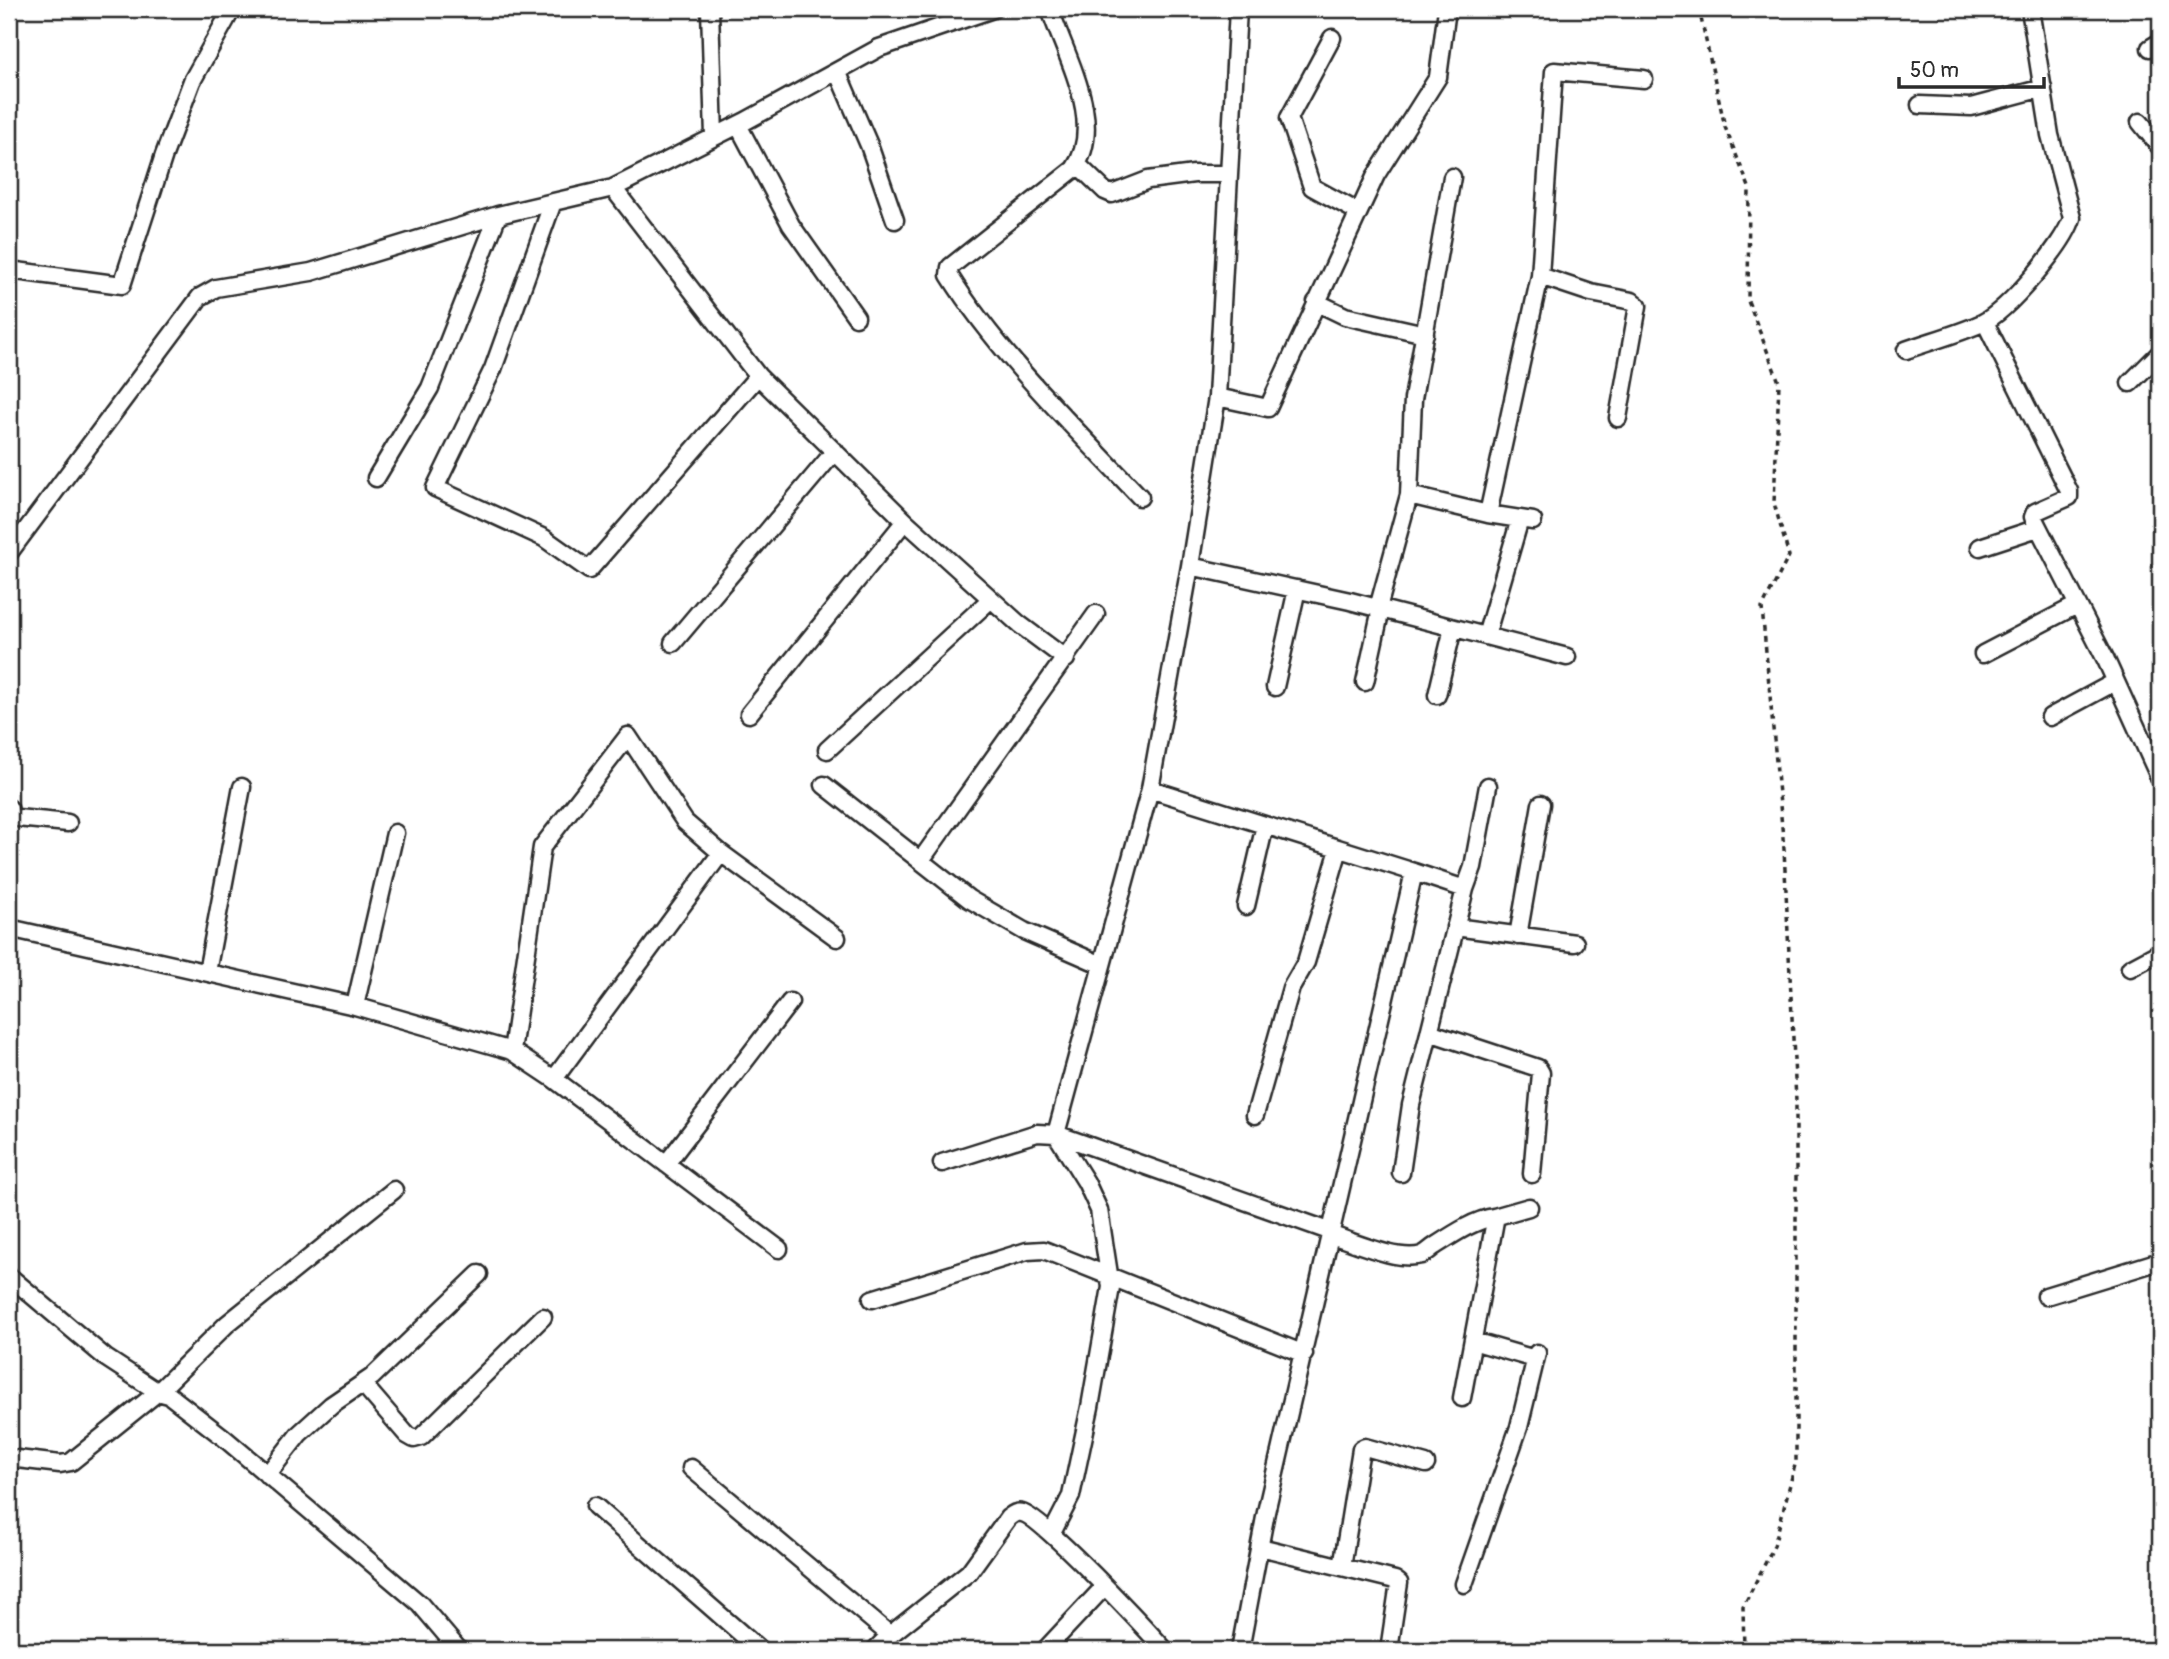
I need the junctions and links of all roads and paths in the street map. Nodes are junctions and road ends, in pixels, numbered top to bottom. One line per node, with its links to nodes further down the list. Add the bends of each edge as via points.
1 (232, 9): 26 (street, via 192,81 122,285)
2 (710, 9): 16 (street)
3 (993, 9): 10 (street, via 879,48)
4 (1050, 9): 18 (street, via 1081,94 1087,128)
5 (1238, 9): 19 (street)
6 (1447, 9): 23 (street, via 1438,77)
7 (1699, 9): 137 (path, via 1725,127 1749,187 1748,301 1779,382 1774,503 1788,556 1762,608 1784,849 1796,1101 1796,1461 1774,1546 1743,1607)
8 (2030, 9): 12 (street)
9 (1332, 38): 23 (street, via 1289,118 1312,187)
10 (837, 71): 15 (street); 25 (street)
11 (1644, 79): 27 (street, via 1554,71)
12 (2043, 88): 13 (street, via 1971,107); 30 (street, via 2072,218 2069,229 2031,280)
13 (1920, 105)
14 (2140, 122): 17 (street)
15 (738, 125): 16 (street); 29 (street, via 791,225)
16 (714, 137): 21 (street)
17 (2160, 147)
18 (1077, 164): 19 (street, via 1112,194 1147,180); 41 (street, via 950,267 948,275 1035,385)
19 (1228, 174): 36 (street)
20 (1452, 177): 31 (street)
21 (613, 188): 22 (street); 34 (street)
22 (553, 202): 24 (street); 34 (street, via 493,369 435,488 544,538 589,570)
23 (1358, 212): 28 (street)
24 (498, 215): 39 (street, via 430,388); 46 (street, via 311,272 216,288 200,297)
25 (895, 220)
26 (9, 270)
27 (1540, 276): 37 (street, via 1637,306); 42 (street)
28 (1316, 302): 31 (street, via 1345,316); 36 (street, via 1268,408)
29 (856, 317)
30 (1985, 322): 32 (street); 44 (street, via 2069,491 2069,497 2035,512)
31 (1424, 334): 40 (street, via 1413,399)
32 (1906, 350)
33 (2160, 353): 35 (street)
34 (758, 376): 38 (street)
35 (2130, 383)
36 (1217, 397): 47 (street)
37 (1618, 418)
38 (835, 451): 43 (street); 55 (street)
39 (376, 478)
40 (1409, 495): 42 (street); 51 (street)
41 (1140, 497)
42 (1488, 514): 54 (street, via 1526,520)
43 (905, 521): 49 (street); 63 (street)
44 (2038, 528): 45 (street); 50 (street)
45 (1980, 547)
46 (9, 552)
47 (1190, 566): 48 (street); 70 (street)
48 (1297, 589): 51 (street); 61 (street)
49 (991, 599): 58 (street); 65 (street)
50 (2077, 605): 56 (street); 60 (street)
51 (1380, 608): 53 (street); 59 (street)
52 (1096, 614): 58 (street)
53 (1453, 628): 54 (street); 62 (street)
54 (1486, 636): 57 (street)
55 (673, 643)
56 (1983, 654)
57 (1567, 657)
58 (1066, 659): 78 (street)
59 (1365, 682)
60 (2115, 682): 64 (street); 66 (street)
61 (1275, 687)
62 (1437, 695)
63 (749, 714)
64 (2050, 717)
65 (827, 750)
66 (2160, 779)
67 (824, 785): 78 (street)
68 (1488, 786): 80 (street)
69 (242, 788): 90 (street)
70 (1150, 789): 74 (street); 88 (street)
71 (1541, 804): 84 (street)
72 (9, 808): 73 (street, via 17,818)
73 (68, 823)
74 (1265, 825): 76 (street); 81 (street)
75 (395, 833): 92 (street)
76 (1339, 849): 79 (street); 96 (street, via 1306,962 1291,988)
77 (721, 853): 85 (street); 94 (street, via 685,821 628,736 542,847); 95 (street)
78 (920, 860): 88 (street, via 969,898 1024,931)
79 (1414, 872): 80 (street); 105 (street)
80 (1465, 889): 82 (street)
81 (1246, 906)
82 (1455, 927): 84 (street); 93 (street)
83 (9, 928): 90 (street)
84 (1518, 936): 86 (street)
85 (837, 938)
86 (1574, 943)
87 (2160, 951): 89 (street)
88 (1102, 965): 97 (street)
89 (2130, 968)
90 (207, 972): 92 (street)
91 (790, 1002): 99 (street)
92 (355, 1006): 94 (street)
93 (1429, 1031): 100 (street); 101 (street, via 1538,1068)
94 (512, 1051): 95 (street)
95 (554, 1079): 99 (street)
96 (1255, 1115)
97 (1056, 1134): 98 (street, via 1037,1133); 105 (street); 109 (street, via 1099,1209)
98 (942, 1163)
99 (666, 1164): 106 (street)
100 (1401, 1172)
101 (1532, 1174)
102 (394, 1190): 117 (street, via 227,1324)
103 (1529, 1207): 104 (street)
104 (1494, 1217): 105 (street, via 1417,1256 1390,1254); 114 (street)
105 (1332, 1233): 115 (street)
106 (779, 1249)
107 (2160, 1261): 111 (street)
108 (479, 1275): 116 (street)
109 (1109, 1275): 112 (street, via 1044,1250 1027,1251); 115 (street); 124 (street, via 1111,1287 1071,1496)
110 (9, 1276): 117 (street, via 106,1358)
111 (2046, 1296)
112 (872, 1299)
113 (543, 1317): 116 (street, via 421,1437 407,1435)
114 (1473, 1342): 118 (street); 127 (street, via 1536,1356 1518,1427)
115 (1304, 1354): 125 (street)
116 (363, 1384): 122 (street, via 299,1434)
117 (158, 1392): 119 (street, via 71,1462); 122 (street, via 169,1395)
118 (1462, 1398)
119 (9, 1458)
120 (1426, 1464): 126 (street, via 1365,1447 1361,1450)
121 (691, 1468): 129 (street)
122 (267, 1475): 130 (street, via 420,1604)
123 (596, 1506): 131 (street)
124 (1052, 1534): 128 (street); 129 (street, via 1024,1513 1007,1518 969,1572)
125 (1259, 1547): 126 (street); 135 (street)
126 (1342, 1567): 136 (street, via 1399,1583)
127 (1464, 1584)
128 (1104, 1587): 133 (street); 134 (street)
129 (890, 1635): 132 (street)
130 (458, 1650)
131 (760, 1650)
132 (875, 1650)
133 (1045, 1650)
134 (1165, 1650)
135 (1240, 1650)
136 (1389, 1650)
137 (1744, 1650)

